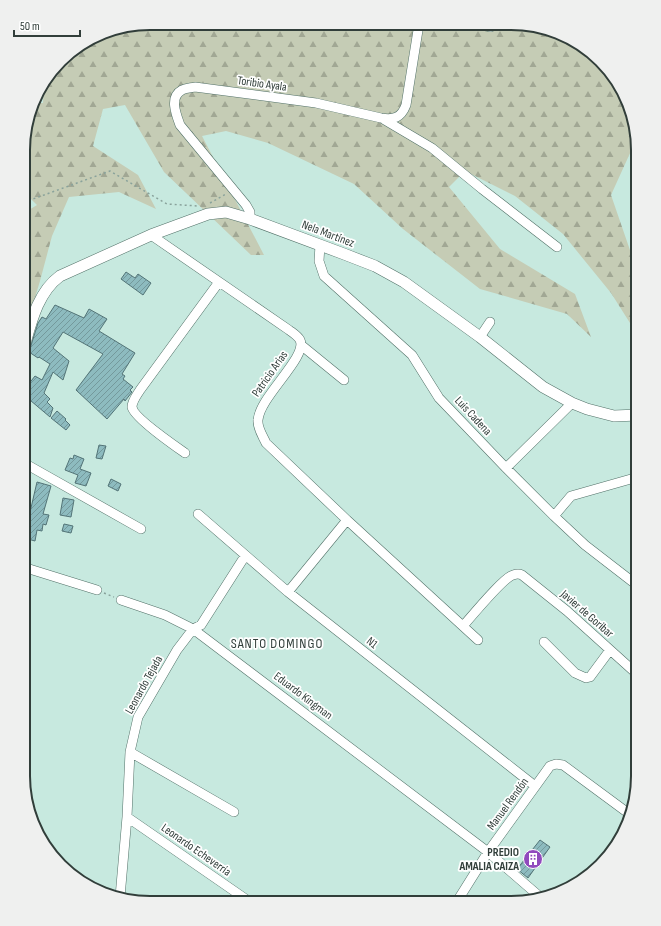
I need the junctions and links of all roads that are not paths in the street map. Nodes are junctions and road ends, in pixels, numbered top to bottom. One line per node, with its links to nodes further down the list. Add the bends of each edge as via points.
1 (419, 30): 2 (street, Toribio Ayala, via 405,109 397,117)
2 (381, 118): 3 (street, Toribio Ayala, via 316,103 195,87 182,90 175,99 175,112 180,125 234,189 250,212); 6 (street, via 432,148)
3 (250, 219): 4 (main road, Nela Martínez, via 226,212 208,214); 5 (main road, Nela Martínez)
4 (152, 235): 7 (street, Patricio Arias); 9 (main road, Nela Martínez, via 60,276 52,282)
5 (320, 245): 10 (main road, Nela Martínez, via 375,266 404,282); 17 (street, Luis Cadena, via 320,261 324,276 412,355 439,398)
6 (557, 247)
7 (219, 282): 11 (street, Patricio Arias, via 295,334); 15 (street, via 140,390 132,406 134,413 144,422)
8 (490, 322): 10 (street)
9 (30, 324)
10 (480, 337): 13 (main road, Nela Martínez, via 543,387)
11 (301, 345): 12 (street); 21 (street, Patricio Arias, via 297,357 260,409 260,431 266,443)
12 (344, 380)
13 (572, 403): 14 (main road, Nela Martínez, via 614,416); 17 (street)
14 (631, 415)
15 (185, 453)
16 (30, 466): 22 (street)
17 (506, 468): 20 (street, Luis Cadena)
18 (631, 479): 20 (street, via 571,496)
19 (198, 514): 23 (street, N1)
20 (554, 516): 25 (street, Luis Cadena, via 585,545)
21 (347, 520): 27 (street); 29 (street, Patricio Arias)
22 (142, 529)
23 (245, 556): 27 (street, N1); 30 (street, Leonardo Tejada, via 201,625)
24 (30, 569): 26 (street)
25 (631, 581)
26 (97, 590)
27 (288, 592): 36 (street, N1)
28 (121, 600): 30 (street, Eduardo Kingman, via 165,615)
29 (463, 626): 31 (street, Patricio Arias); 33 (street, Javier de Goribar, via 503,583 514,574 518,574)
30 (193, 629): 35 (street, Leonardo Tejada, via 177,650 138,717); 40 (street, Eduardo Kingman)
31 (478, 640)
32 (544, 642): 33 (street, via 575,673 586,678 590,677)
33 (610, 650): 34 (street, Javier de Goribar)
34 (631, 669)
35 (130, 752): 38 (street); 39 (street, Leonardo Tejada)
36 (535, 786): 37 (street, Manuel Rendón, via 550,766 556,764 563,766); 40 (street, Manuel Rendón)
37 (626, 811)
38 (234, 812)
39 (127, 817): 41 (street, Leonardo Tejada); 43 (street, Leonardo Echeverría)
40 (488, 852): 42 (street, Eduardo Kingman); 44 (street, Manuel Rendón)
41 (120, 892)
42 (536, 893)
43 (241, 896)
44 (460, 896)

